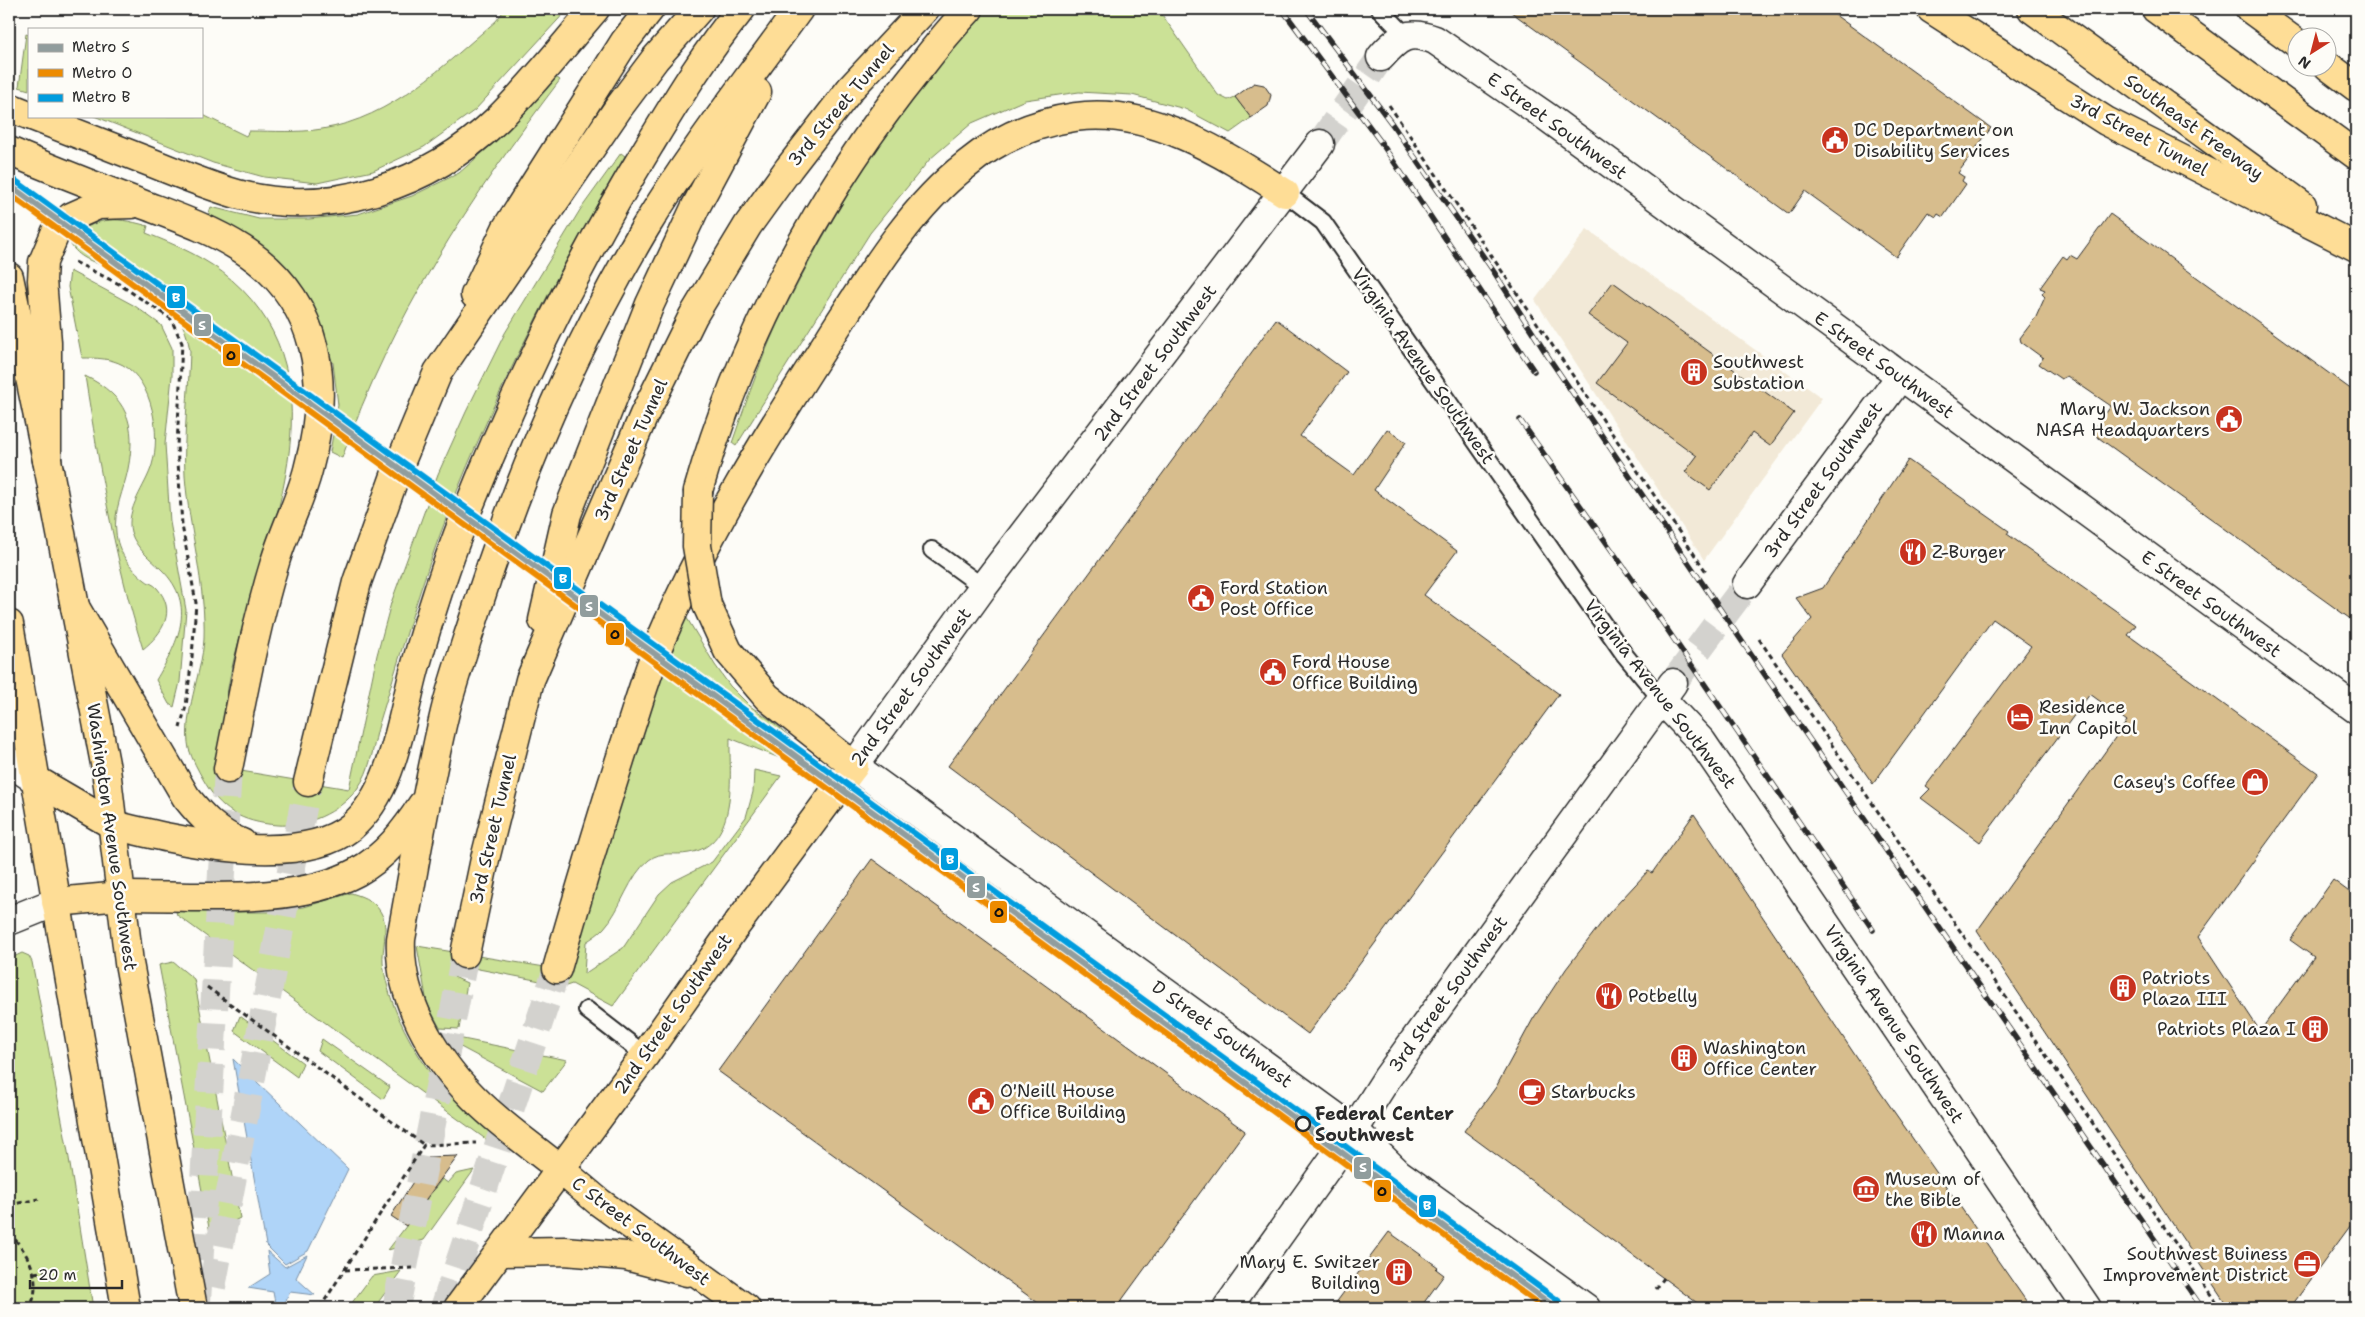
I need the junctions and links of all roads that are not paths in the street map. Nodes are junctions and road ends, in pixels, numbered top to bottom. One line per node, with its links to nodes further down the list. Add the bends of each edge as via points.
1 (595, 9): 21 (main road, via 497,120 456,153 407,181 357,197 314,202 277,201 237,194)
2 (650, 9): 29 (main road, via 625,41 506,229)
3 (699, 9): 29 (main road, via 654,59 619,107)
4 (741, 9): 47 (main road, via 671,109 618,196 571,283 497,439 437,597 386,778 378,795 350,828 331,839 313,845)
5 (799, 9): 45 (main road, C Street Southwest, via 686,164 646,226 572,367 488,574 446,710)
6 (805, 9): 37 (main road, via 743,116 650,304 567,514)
7 (925, 9): 37 (main road, 3rd Street Tunnel, via 852,88 789,168 748,225 694,316 644,415)
8 (969, 9): 41 (main road, bridge, via 894,99 820,210 780,285 735,385 698,491 696,546 707,604 728,651 767,697)
9 (1380, 9): 14 (lane)
10 (1931, 9): 27 (main road, 3rd Street Tunnel, via 2106,121)
11 (2032, 9): 27 (main road, Southeast Freeway)
12 (2156, 9): 24 (main road)
13 (2250, 9): 15 (main road)
14 (1406, 36): 16 (street); 30 (street, E Street Southwest, via 1417,33 1443,45)
15 (2288, 37)
16 (1381, 57)
17 (2338, 74): 18 (main road)
18 (2356, 87)
19 (9, 107): 20 (main road)
20 (28, 115)
21 (35, 118)
22 (1320, 144): 25 (street, 2nd Street Southwest)
23 (9, 151): 26 (main road)
24 (2356, 155)
25 (1285, 193): 34 (street, 2nd Street Southwest); 38 (lane, Virginia Avenue Southwest, via 1322,222 1624,654); 52 (main road, via 1175,132 1140,121 1093,116 1042,124 1010,135 964,166 922,207 848,309 800,384 689,578 661,639 637,708)
26 (142, 204): 31 (main road, via 98,205 71,217 58,230 42,262 47,342); 42 (main road, via 193,222 243,249 281,280 306,323 320,374 319,425 308,472 275,561 252,648)
27 (2356, 246)
28 (9, 277): 31 (main road, Washington Avenue Southwest)
29 (438, 372): 44 (main road, via 396,473 357,582)
30 (1900, 377): 33 (street, 3rd Street Southwest); 39 (street, E Street Southwest)
31 (47, 460): 35 (main road, Washington Avenue Southwest)
32 (932, 550): 34 (lane)
33 (1746, 584)
34 (983, 587): 41 (street, 2nd Street Southwest)
35 (76, 607): 46 (main road, Washington Avenue Southwest); 47 (main road, via 200,816 219,832)
36 (9, 624): 43 (main road)
37 (530, 680): 51 (main road, 3rd Street Tunnel)
38 (1667, 691): 55 (street, 3rd Street Southwest, via 1387,1078); 65 (street, Virginia Avenue Southwest)
39 (2356, 709)
40 (9, 762): 43 (street)
41 (854, 766): 54 (main road, 2nd Street Southwest); 55 (street, D Street Southwest)
42 (228, 769)
43 (36, 780): 46 (main road); 49 (main road)
44 (308, 782)
45 (427, 798): 48 (main road, via 394,843 376,859 358,872 317,888 262,896); 56 (main road, C Street Southwest, via 401,939 400,954 412,1004 436,1051 473,1098)
46 (113, 825): 47 (main road, via 159,836); 48 (main road, Washington Avenue Southwest)
47 (260, 850)
48 (121, 896): 49 (main road); 60 (main road, Washington Avenue Southwest, via 128,963)
49 (56, 902): 50 (street); 59 (main road)
50 (9, 921)
51 (465, 954)
52 (557, 969)
53 (587, 1010): 54 (lane)
54 (645, 1055): 56 (main road, 2nd Street Southwest)
55 (1354, 1130): 63 (street, 3rd Street Southwest); 64 (street, D Street Southwest, via 1398,1172)
56 (561, 1170): 57 (main road, 2nd Street Southwest); 58 (main road, C Street Southwest, via 599,1202)
57 (500, 1252): 58 (main road, via 564,1251 626,1256); 61 (main road, 2nd Street Southwest)
58 (703, 1276): 62 (main road, C Street Southwest)
59 (126, 1308)
60 (193, 1308)
61 (458, 1308)
62 (746, 1308)
63 (1227, 1308)
64 (1586, 1308)
65 (2087, 1308)

